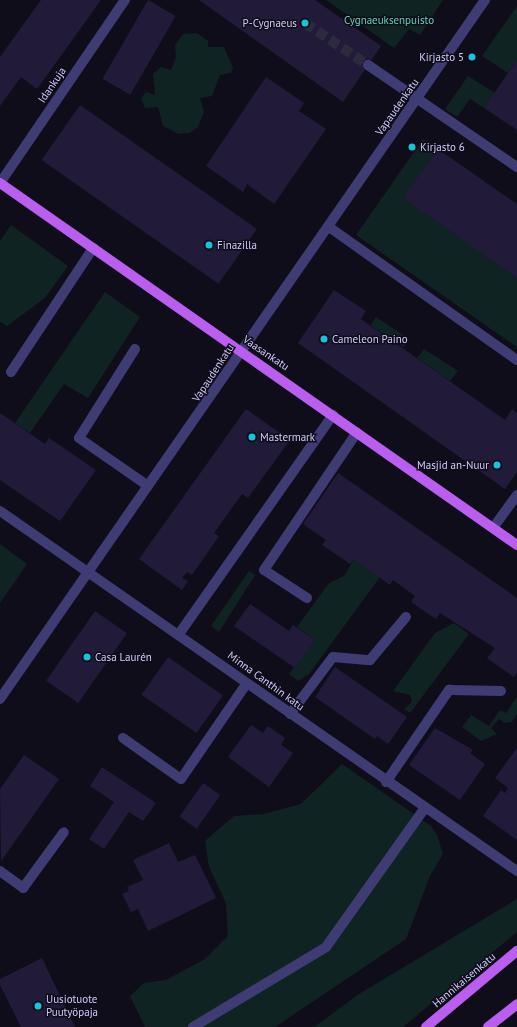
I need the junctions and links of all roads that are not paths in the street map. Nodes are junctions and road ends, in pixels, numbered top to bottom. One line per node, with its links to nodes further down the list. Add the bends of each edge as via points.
1 (124, 0): 6 (street, Idankuja)
2 (485, 0): 4 (street, Vapaudenkatu)
3 (368, 65): 4 (street)
4 (418, 98): 5 (street); 7 (street, Vapaudenkatu)
5 (517, 167)
6 (0, 183): 8 (main road, Vaasankatu)
7 (329, 227): 10 (street, Vapaudenkatu); 11 (street)
8 (93, 248): 10 (main road, Vaasankatu); 12 (street)
9 (135, 349): 15 (street, via 79,438)
10 (241, 351): 13 (main road, Vaasankatu); 15 (street, Vapaudenkatu)
11 (517, 360)
12 (11, 372)
13 (333, 415): 14 (main road, Vaasankatu); 23 (street)
14 (357, 432): 18 (main road, Vaasankatu); 21 (street, via 264,570)
15 (148, 486): 20 (street, Vapaudenkatu)
16 (517, 495): 18 (street)
17 (0, 511): 20 (street, Minna Canthin katu)
18 (493, 528): 19 (main road, Vaasankatu)
19 (517, 545)
20 (88, 571): 23 (street, Minna Canthin katu); 26 (street, Vapaudenkatu)
21 (307, 598)
22 (406, 617): 27 (street, via 370,660 333,657)
23 (179, 634): 24 (street, Minna Canthin katu)
24 (247, 683): 27 (street, Minna Canthin katu); 28 (street, via 181,779)
25 (501, 691): 29 (street, via 449,690)
26 (0, 700)
27 (290, 714): 29 (street, Minna Canthin katu)
28 (123, 738)
29 (386, 782): 30 (street, Minna Canthin katu)
30 (424, 809): 32 (street, Minna Canthin katu); 36 (street, via 326,947)
31 (64, 832): 33 (street, via 23,888)
32 (517, 871)
33 (0, 872)
34 (517, 951): 37 (main road, Hannikaisenkatu)
35 (517, 1004): 38 (main road)
36 (193, 1027)
37 (426, 1027)
38 (488, 1027)

